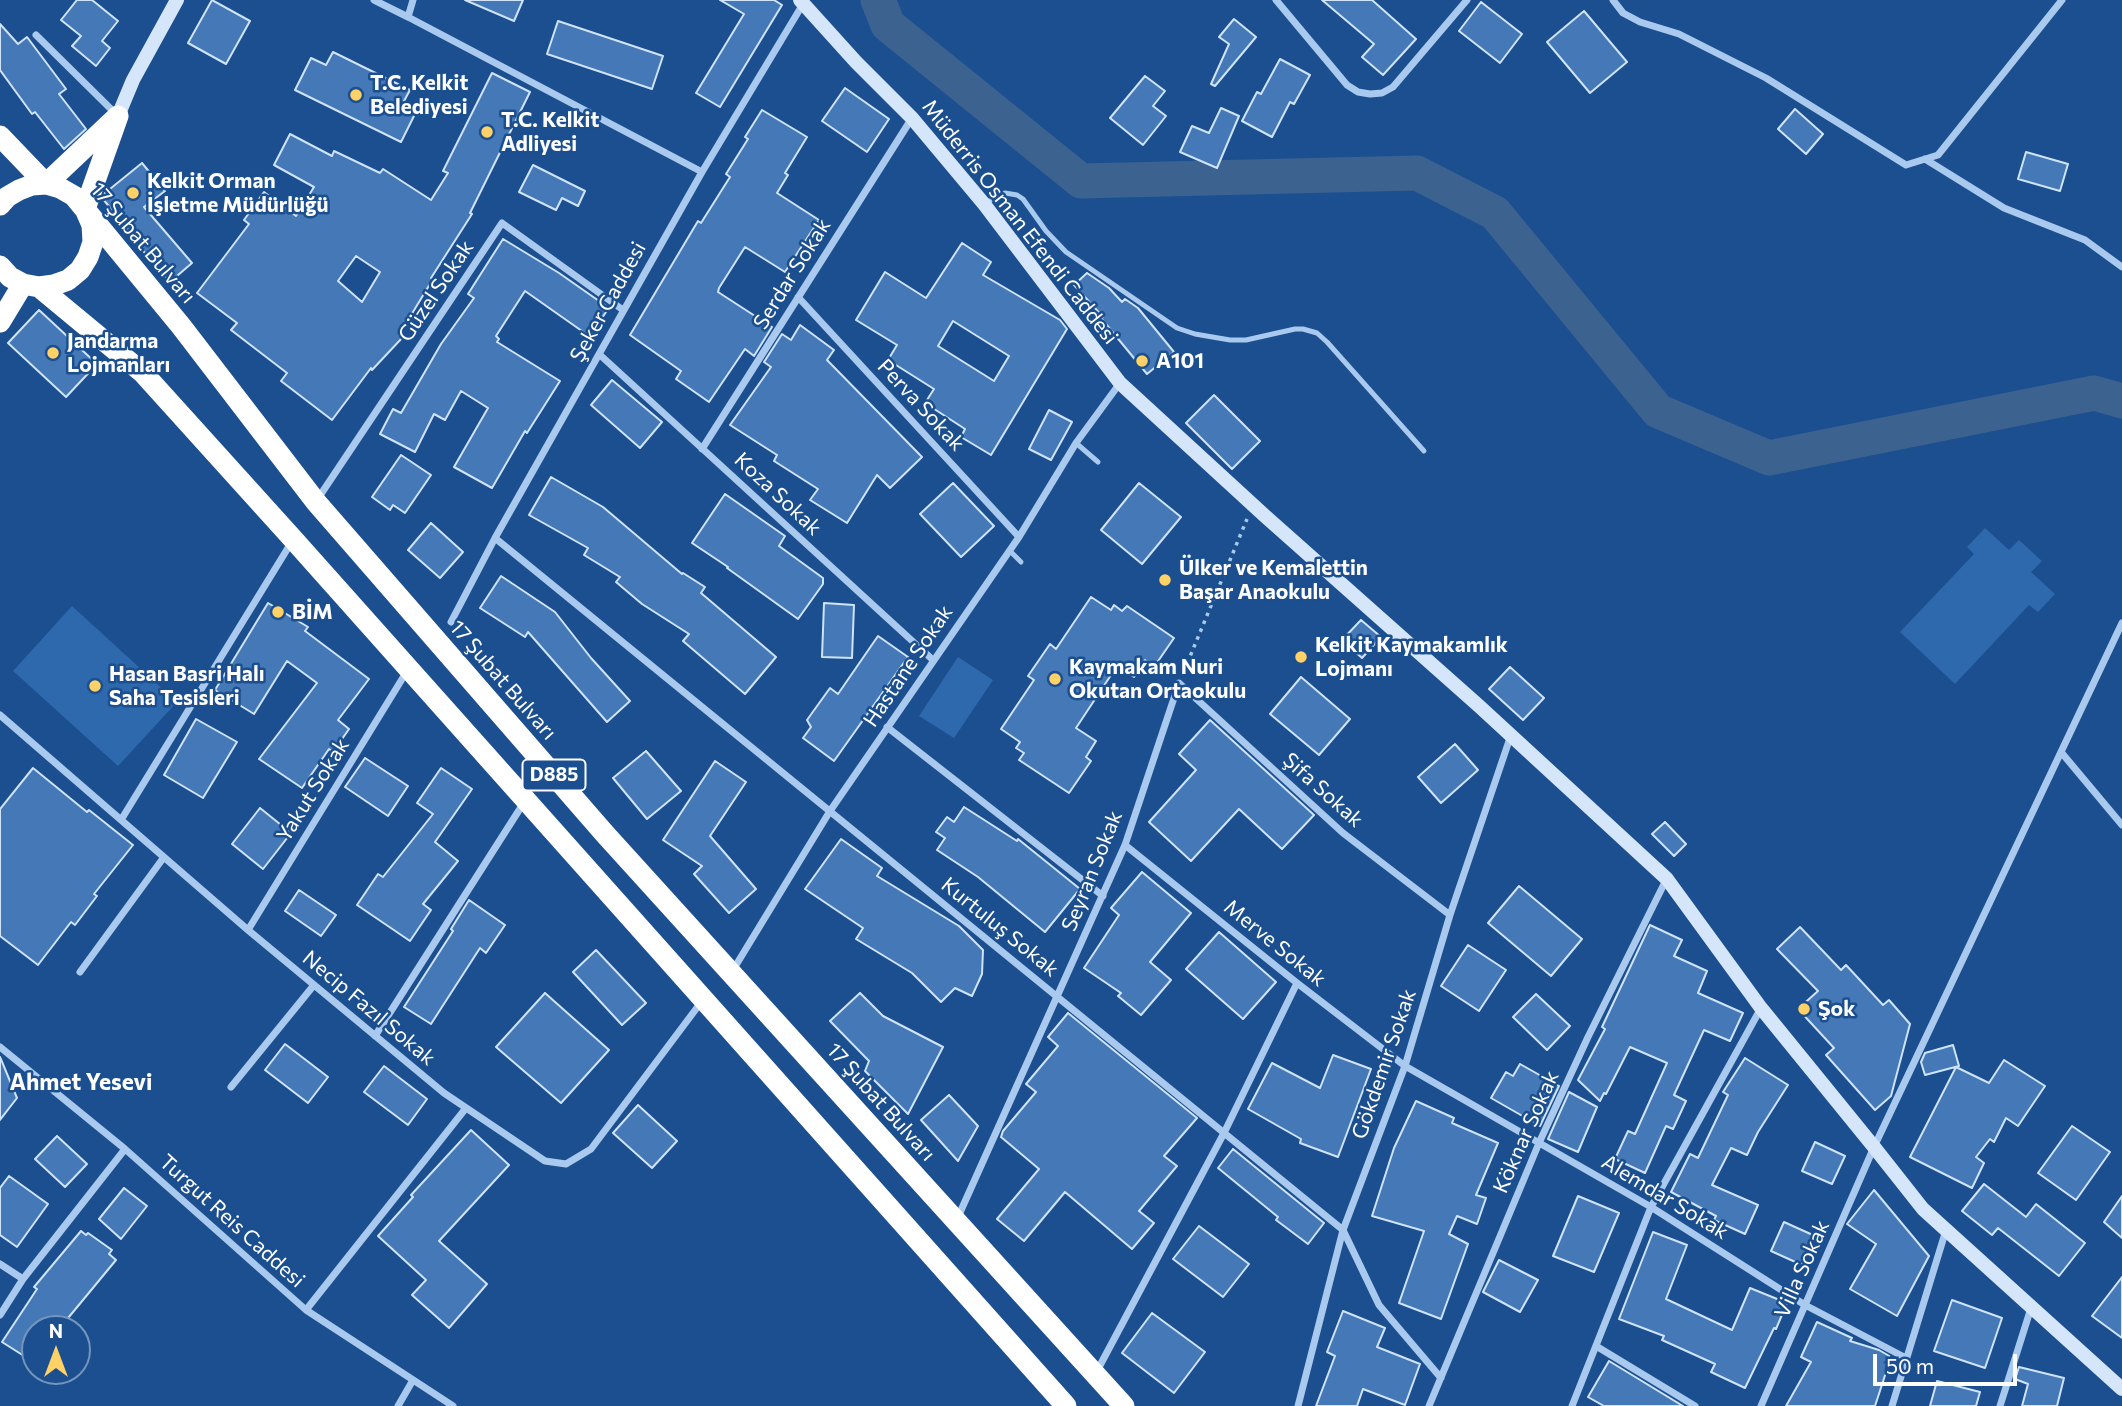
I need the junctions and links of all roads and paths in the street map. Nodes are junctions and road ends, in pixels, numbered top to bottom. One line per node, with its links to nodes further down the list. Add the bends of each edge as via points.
1 (177, 0): 11 (main road)
2 (374, 0): 9 (street)
3 (413, 0): 9 (street)
4 (1276, 0): 5 (street, via 1347,85 1370,94 1393,87)
5 (1467, 0)
6 (1613, 0): 14 (street, via 1623,13 1640,22 1679,34 1766,78 1906,165)
7 (2062, 0): 14 (street, via 1938,155)
8 (801, 2): 12 (main road, Müderris Osman Efendi Caddesi); 15 (street, Şeker Caddesi)
9 (408, 17): 15 (street)
10 (36, 35): 11 (street)
11 (118, 116): 16 (highway); 19 (highway)
12 (912, 118): 17 (main road, Müderris Osman Efendi Caddesi); 23 (street, Serdar Sokak)
13 (0, 135): 16 (highway, 17 Şubat Bulvarı / D885)
14 (1926, 159): 21 (street, via 2004,208 2085,240)
15 (702, 172): 24 (street, Şeker Caddesi)
16 (46, 184): 18 (highway, via 19,190); 19 (highway, 17 Şubat Bulvarı / D885, via 74,196)
17 (984, 204): 27 (main road, Müderris Osman Efendi Caddesi); 30 (lane, via 1004,193 1017,195 1066,252 1177,328 1230,340 1295,329 1317,333)
18 (0, 205)
19 (85, 209): 22 (highway, via 93,242 80,270 54,285); 32 (highway, 17 Şubat Bulvarı / D885)
20 (0, 266): 22 (highway, D885, via 10,277)
21 (2122, 267)
22 (31, 286): 25 (highway); 36 (highway, D885, via 142,373)
23 (798, 297): 29 (street, Serdar Sokak); 34 (street, Perva Sokak)
24 (624, 310): 26 (street, Şeker Caddesi); 32 (street, Güzel Sokak, via 502,223)
25 (0, 322)
26 (599, 354): 29 (street, Koza Sokak); 35 (street, Şeker Caddesi)
27 (1120, 383): 28 (street, Hastane Sokak); 33 (main road, Müderris Osman Efendi Caddesi)
28 (1076, 443): 31 (lane); 34 (street, Hastane Sokak)
29 (702, 449): 41 (street, Koza Sokak)
30 (1424, 451)
31 (1098, 462)
32 (316, 502): 59 (highway, 17 Şubat Bulvarı / D885)
33 (1253, 505): 43 (path); 46 (main road, Müderris Osman Efendi Caddesi)
34 (1018, 537): 37 (street, Hastane Sokak)
35 (495, 538): 39 (street, Şeker Caddesi); 49 (street, Kurtuluş Sokak)
36 (293, 539): 42 (highway, D885); 50 (street)
37 (1009, 551): 38 (lane); 41 (street, Hastane Sokak)
38 (1021, 562)
39 (452, 622)
40 (2122, 623): 47 (street, Villa Sokak)
41 (933, 660): 45 (street, Hastane Sokak)
42 (409, 669): 48 (highway, D885); 57 (street, Yakut Sokak)
43 (1179, 683): 52 (street, Seyran Sokak); 56 (street, Şifa Sokak, via 1343,833)
44 (0, 715): 50 (street, Necip Fazıl Sokak)
45 (887, 727): 49 (street, Hastane Sokak); 55 (street)
46 (1511, 735): 54 (main road, Müderris Osman Efendi Caddesi); 56 (street, Gökdemir Sokak)
47 (2061, 752): 51 (street); 72 (street, Villa Sokak)
48 (526, 800): 63 (highway, D885); 65 (street)
49 (830, 811): 59 (street, Hastane Sokak); 62 (street, Kurtuluş Sokak)
50 (121, 820): 53 (street, Necip Fazıl Sokak)
51 (2122, 825)
52 (1125, 845): 55 (street, Seyran Sokak); 60 (street, Merve Sokak)
53 (164, 857): 57 (street, Necip Fazıl Sokak); 58 (street)
54 (1667, 879): 64 (main road, Müderris Osman Efendi Caddesi); 71 (street, Köknar Sokak)
55 (1103, 896): 62 (street, Seyran Sokak)
56 (1450, 915): 67 (street, Gökdemir Sokak)
57 (248, 930): 61 (street, Necip Fazıl Sokak)
58 (80, 972)
59 (731, 973): 75 (highway, 17 Şubat Bulvarı / D885)
60 (1297, 983): 67 (street, Merve Sokak); 70 (street)
61 (314, 985): 65 (street, Necip Fazıl Sokak); 68 (street)
62 (1057, 997): 70 (street, Kurtuluş Sokak); 75 (street, Seyran Sokak)
63 (703, 999): 69 (street, Necip Fazıl Sokak, via 591,1150 566,1164 545,1161); 92 (highway, D885)
64 (1760, 1008): 72 (main road, Müderris Osman Efendi Caddesi); 74 (street)
65 (375, 1036): 69 (street, Necip Fazıl Sokak)
66 (0, 1047): 73 (street, Turgut Reis Caddesi)
67 (1405, 1066): 71 (street, Alemdar Sokak); 76 (street, Gökdemir Sokak)
68 (231, 1087)
69 (466, 1108): 82 (street)
70 (1224, 1133): 76 (street, Kurtuluş Sokak); 86 (street)
71 (1539, 1143): 74 (street, Alemdar Sokak); 87 (street, Köknar Sokak)
72 (1874, 1147): 77 (main road, Müderris Osman Efendi Caddesi, via 1923,1209); 80 (street, Villa Sokak)
73 (125, 1149): 79 (street); 82 (street, Turgut Reis Caddesi)
74 (1651, 1207): 80 (street, Alemdar Sokak); 84 (street)
75 (956, 1221): 86 (highway, 17 Şubat Bulvarı / D885)
76 (1343, 1230): 87 (street, Kurtuluş Sokak, via 1378,1306); 94 (street, Gökdemir Sokak)
77 (1946, 1230): 81 (main road, Müderris Osman Efendi Caddesi); 85 (street)
78 (0, 1264): 79 (street)
79 (23, 1279): 83 (street)
80 (1805, 1304): 85 (street, Alemdar Sokak); 98 (street, Villa Sokak)
81 (2031, 1307): 89 (main road, Müderris Osman Efendi Caddesi); 100 (street)
82 (306, 1310): 88 (street, Turgut Reis Caddesi)
83 (0, 1315)
84 (1596, 1346): 96 (street); 97 (street)
85 (1906, 1358): 99 (street)
86 (1095, 1375): 93 (highway, 17 Şubat Bulvarı / D885)
87 (1441, 1378): 95 (street, Köknar Sokak)
88 (413, 1380): 90 (street); 91 (street, Turgut Reis Caddesi)
89 (2122, 1389)
90 (398, 1406)
91 (453, 1406)
92 (1066, 1406)
93 (1124, 1406)
94 (1298, 1406)
95 (1429, 1406)
96 (1572, 1406)
97 (1695, 1406)
98 (1761, 1406)
99 (1892, 1406)
100 (2000, 1406)

